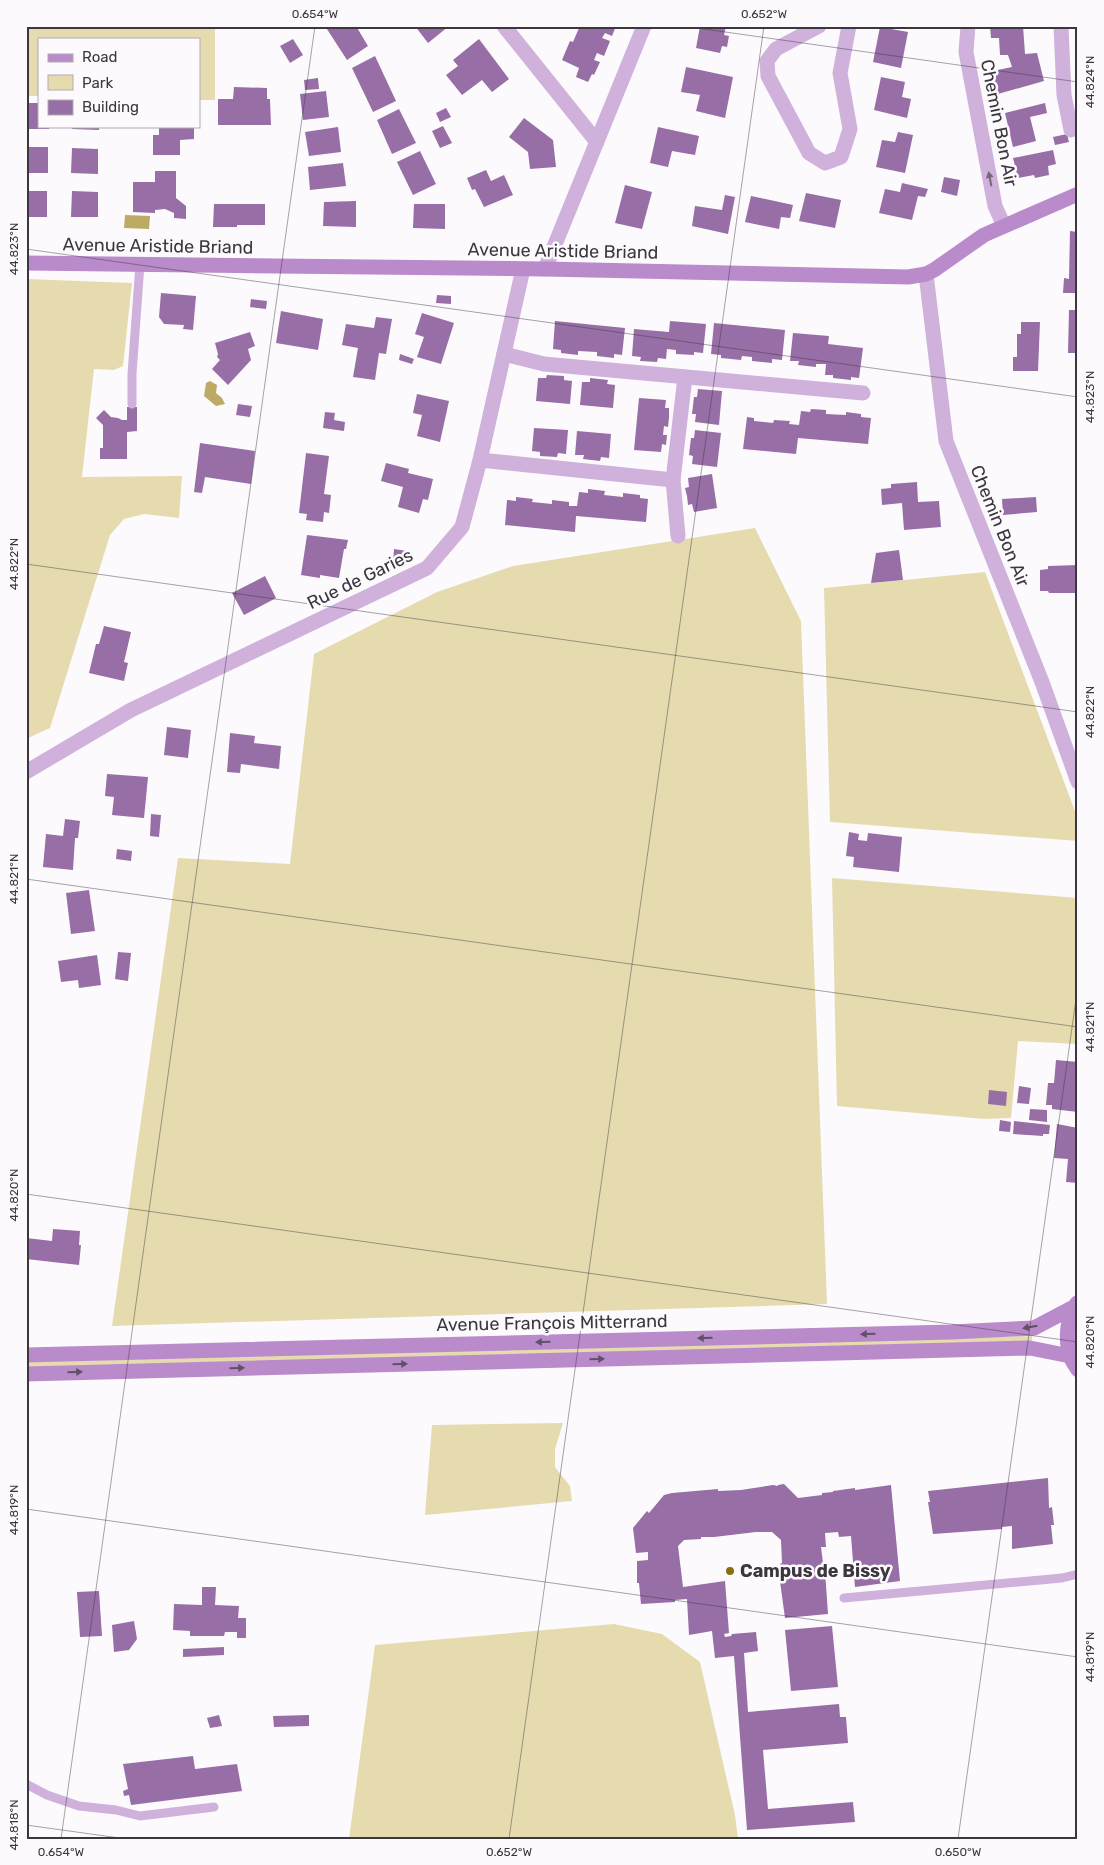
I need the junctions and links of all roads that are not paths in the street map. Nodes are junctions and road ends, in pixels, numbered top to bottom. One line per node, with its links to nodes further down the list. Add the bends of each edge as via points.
1 (504, 26): 8 (street)
2 (644, 26): 8 (street)
3 (819, 26): 4 (street, via 776,49 767,61 768,76 809,153 825,163 841,157 850,129 840,73)
4 (849, 26)
5 (968, 26): 10 (street, Chemin Bon Air, one-way to 5, via 995,206 966,52)
6 (1061, 26): 7 (street, via 1064,95)
7 (1071, 130)
8 (598, 142): 14 (street)
9 (1078, 194): 10 (main road, Avenue Aristide Briand)
10 (1004, 226): 15 (main road, Avenue Aristide Briand, via 984,235)
11 (26, 263): 12 (main road, Avenue Aristide Briand)
12 (140, 264): 13 (main road, Avenue Aristide Briand); 19 (lane)
13 (523, 269): 14 (main road, Avenue Aristide Briand); 16 (street, Rue de Garies)
14 (545, 269): 15 (main road, Avenue Aristide Briand, via 908,277)
15 (926, 274): 24 (street, Chemin Bon Air, via 946,441 1042,682)
16 (504, 354): 17 (street, via 544,364); 20 (street, Rue de Garies)
17 (685, 377): 18 (street); 21 (street)
18 (863, 393)
19 (132, 404)
20 (480, 460): 21 (street); 23 (street, Rue de Garies, via 462,527 427,568 131,710)
21 (673, 480): 22 (street)
22 (678, 536)
23 (26, 772)
24 (1078, 782)
25 (1076, 1304): 26 (main road, Avenue François Mitterrand, one-way to 26, via 1034,1328 961,1332); 27 (main road, via 1069,1323)
26 (26, 1355)
27 (1070, 1356): 28 (main road); 29 (main road, Avenue François Mitterrand, one-way to 27, via 1030,1348)
28 (1078, 1370)
29 (26, 1374)
30 (1078, 1574): 31 (lane)
31 (844, 1598)
32 (26, 1784): 33 (lane, via 79,1806 140,1816)
33 (214, 1807)

